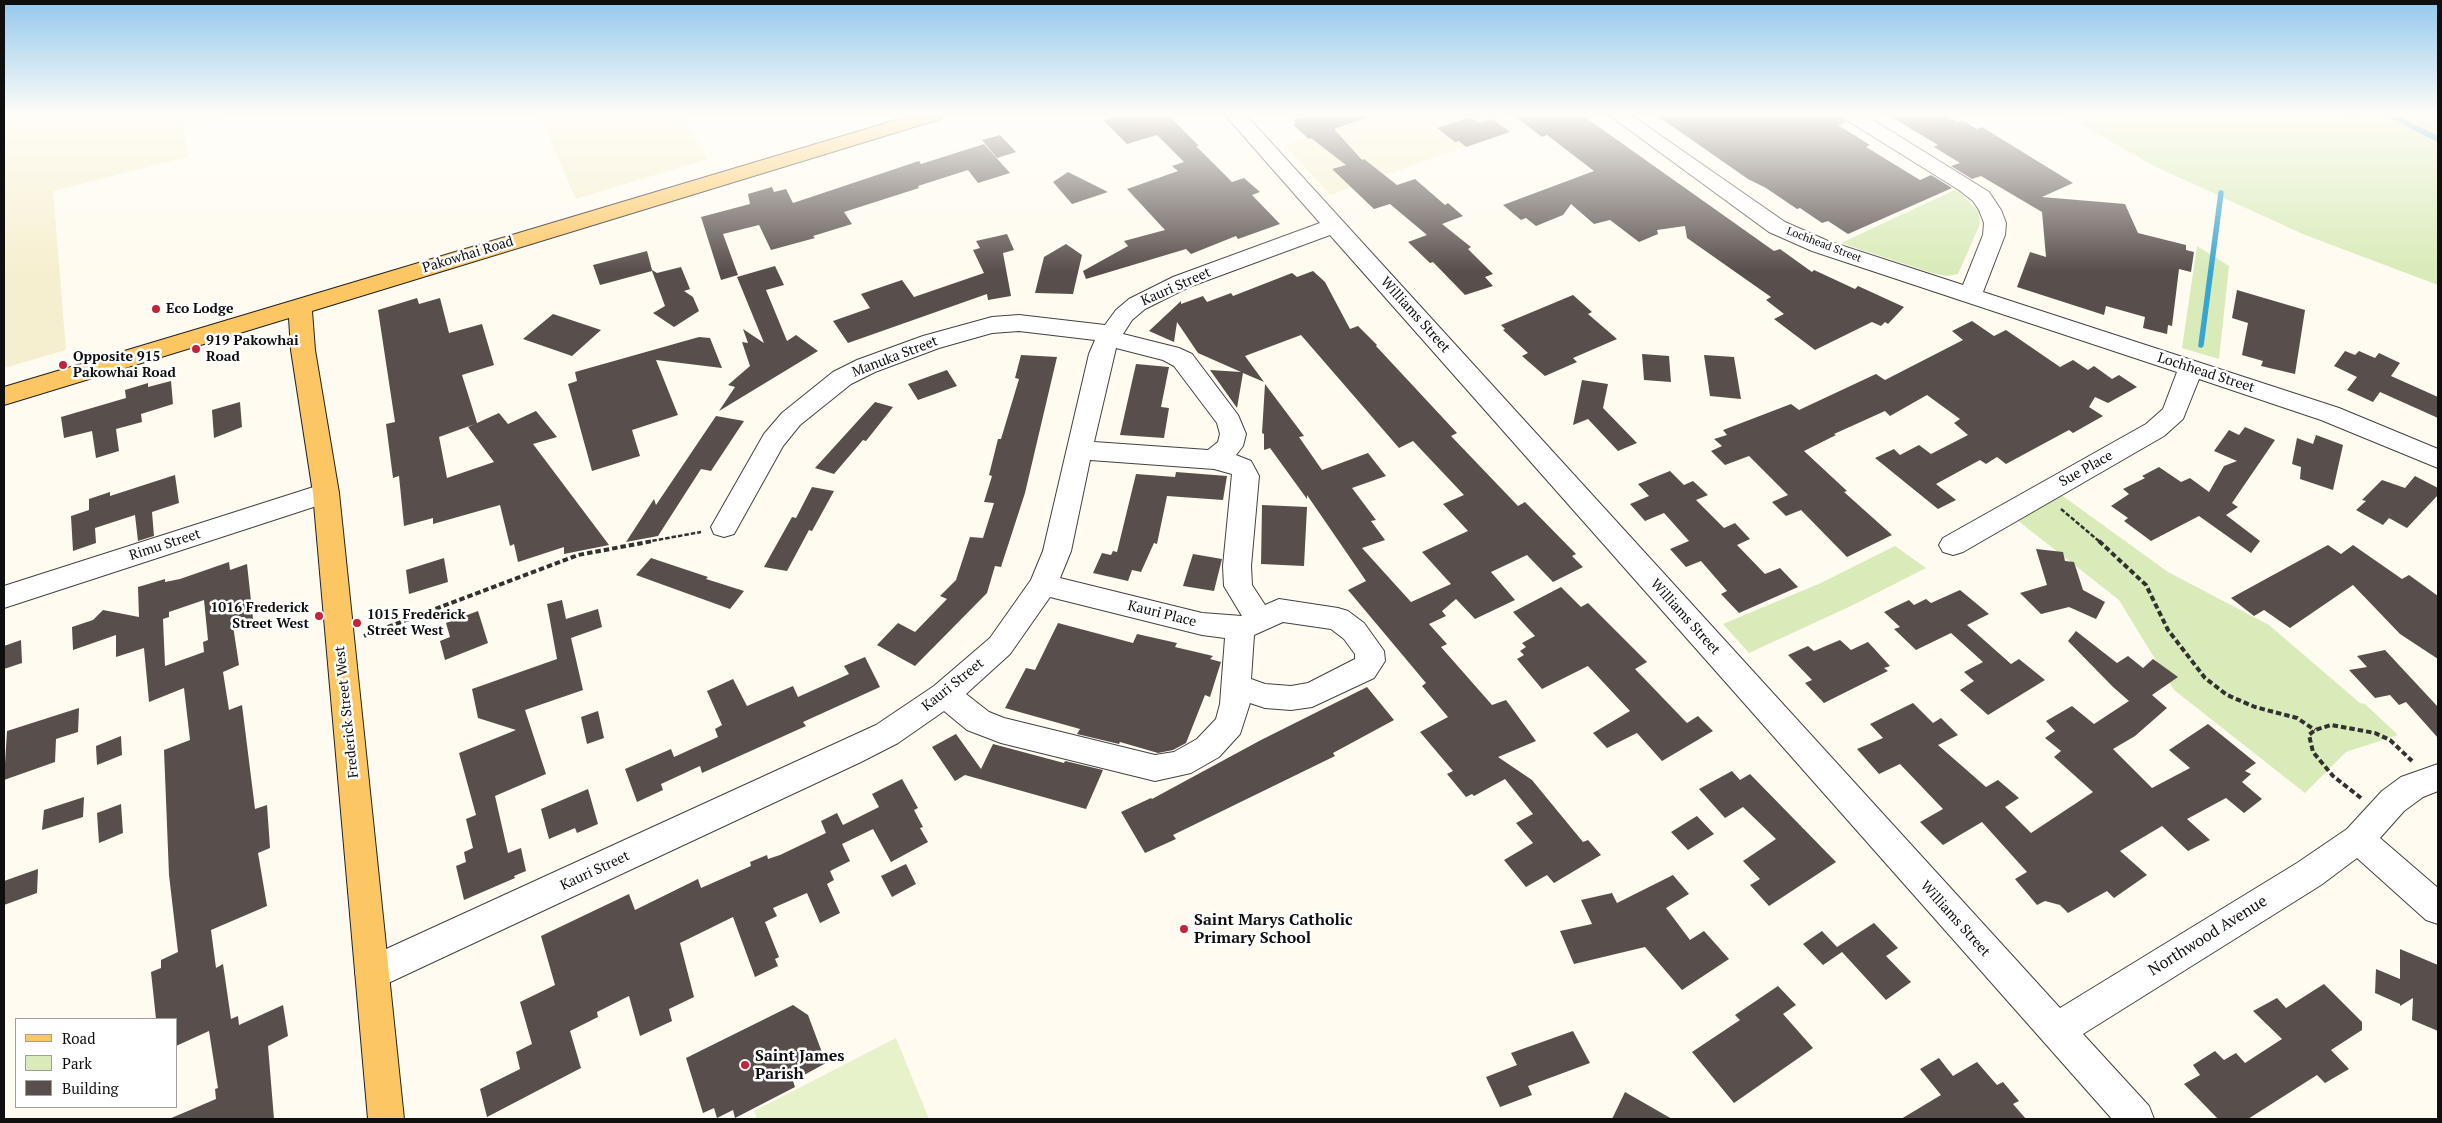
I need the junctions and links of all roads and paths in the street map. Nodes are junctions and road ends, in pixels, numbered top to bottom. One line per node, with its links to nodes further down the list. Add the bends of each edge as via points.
1 (757, 167): 7 (main road, Pakowhai Road)
2 (1283, 167): 5 (street, Williams Street)
3 (1694, 167): 6 (street, Lochhead Street, via 1777,227 1820,246)
4 (1937, 167): 6 (street, via 1981,196 1995,223 1994,235)
5 (1335, 225): 8 (street, Kauri Street, via 1155,294 1124,315); 30 (street, Williams Street)
6 (1970, 296): 9 (street, Lochhead Street)
7 (300, 306): 10 (main road, Pakowhai Road); 14 (main road, Frederick Street West, via 303,350)
8 (1109, 336): 11 (street, Kauri Street, via 1101,354); 13 (street, Manuka Street, via 1183,360 1229,421 1233,434 1230,446); 16 (street, Manuka Street, via 1058,326 992,325 931,342 866,366 842,378 791,419 773,440)
9 (2191, 368): 12 (street, Lochhead Street, via 2330,414); 17 (street, Sue Place, via 2174,413 2156,430)
10 (4, 396)
11 (1079, 450): 13 (street); 18 (street, Kauri Street, via 1057,550)
12 (2438, 459)
13 (1214, 460): 20 (street, via 1242,468 1246,476 1238,586)
14 (326, 493): 19 (street, Rimu Street); 21 (main road, Frederick Street West)
15 (2058, 507): 24 (path, via 2146,585 2168,630 2205,678 2227,695 2255,707 2297,718)
16 (724, 527): 21 (path, via 578,555)
17 (1953, 545)
18 (1043, 585): 20 (street, Kauri Place, via 1202,624); 23 (street, Kauri Street, via 1000,646)
19 (4, 597)
20 (1260, 620): 22 (street); 22 (street, Kauri Place, via 1338,619 1354,631 1369,651 1370,661 1364,670 1312,695 1291,698 1264,696)
21 (340, 645): 29 (main road, Frederick Street West)
22 (1237, 687): 23 (street, via 1236,704 1229,725 1208,748 1180,764 1155,768 1001,730 978,721)
23 (945, 695): 29 (street, Kauri Street, via 887,734 850,754)
24 (2316, 730): 25 (path, via 2331,725 2375,733 2390,740); 26 (path, via 2309,735 2309,742 2320,763)
25 (2435, 779): 26 (street, Northwood Avenue, via 2412,787)
26 (2382, 814): 27 (street, Northwood Avenue)
27 (2358, 839): 28 (street); 30 (street, Northwood Avenue, via 2309,874)
28 (2438, 909)
29 (372, 973): 31 (main road, Frederick Street West)
30 (2056, 1031): 32 (street, Williams Street)
31 (386, 1119)
32 (2136, 1119)

